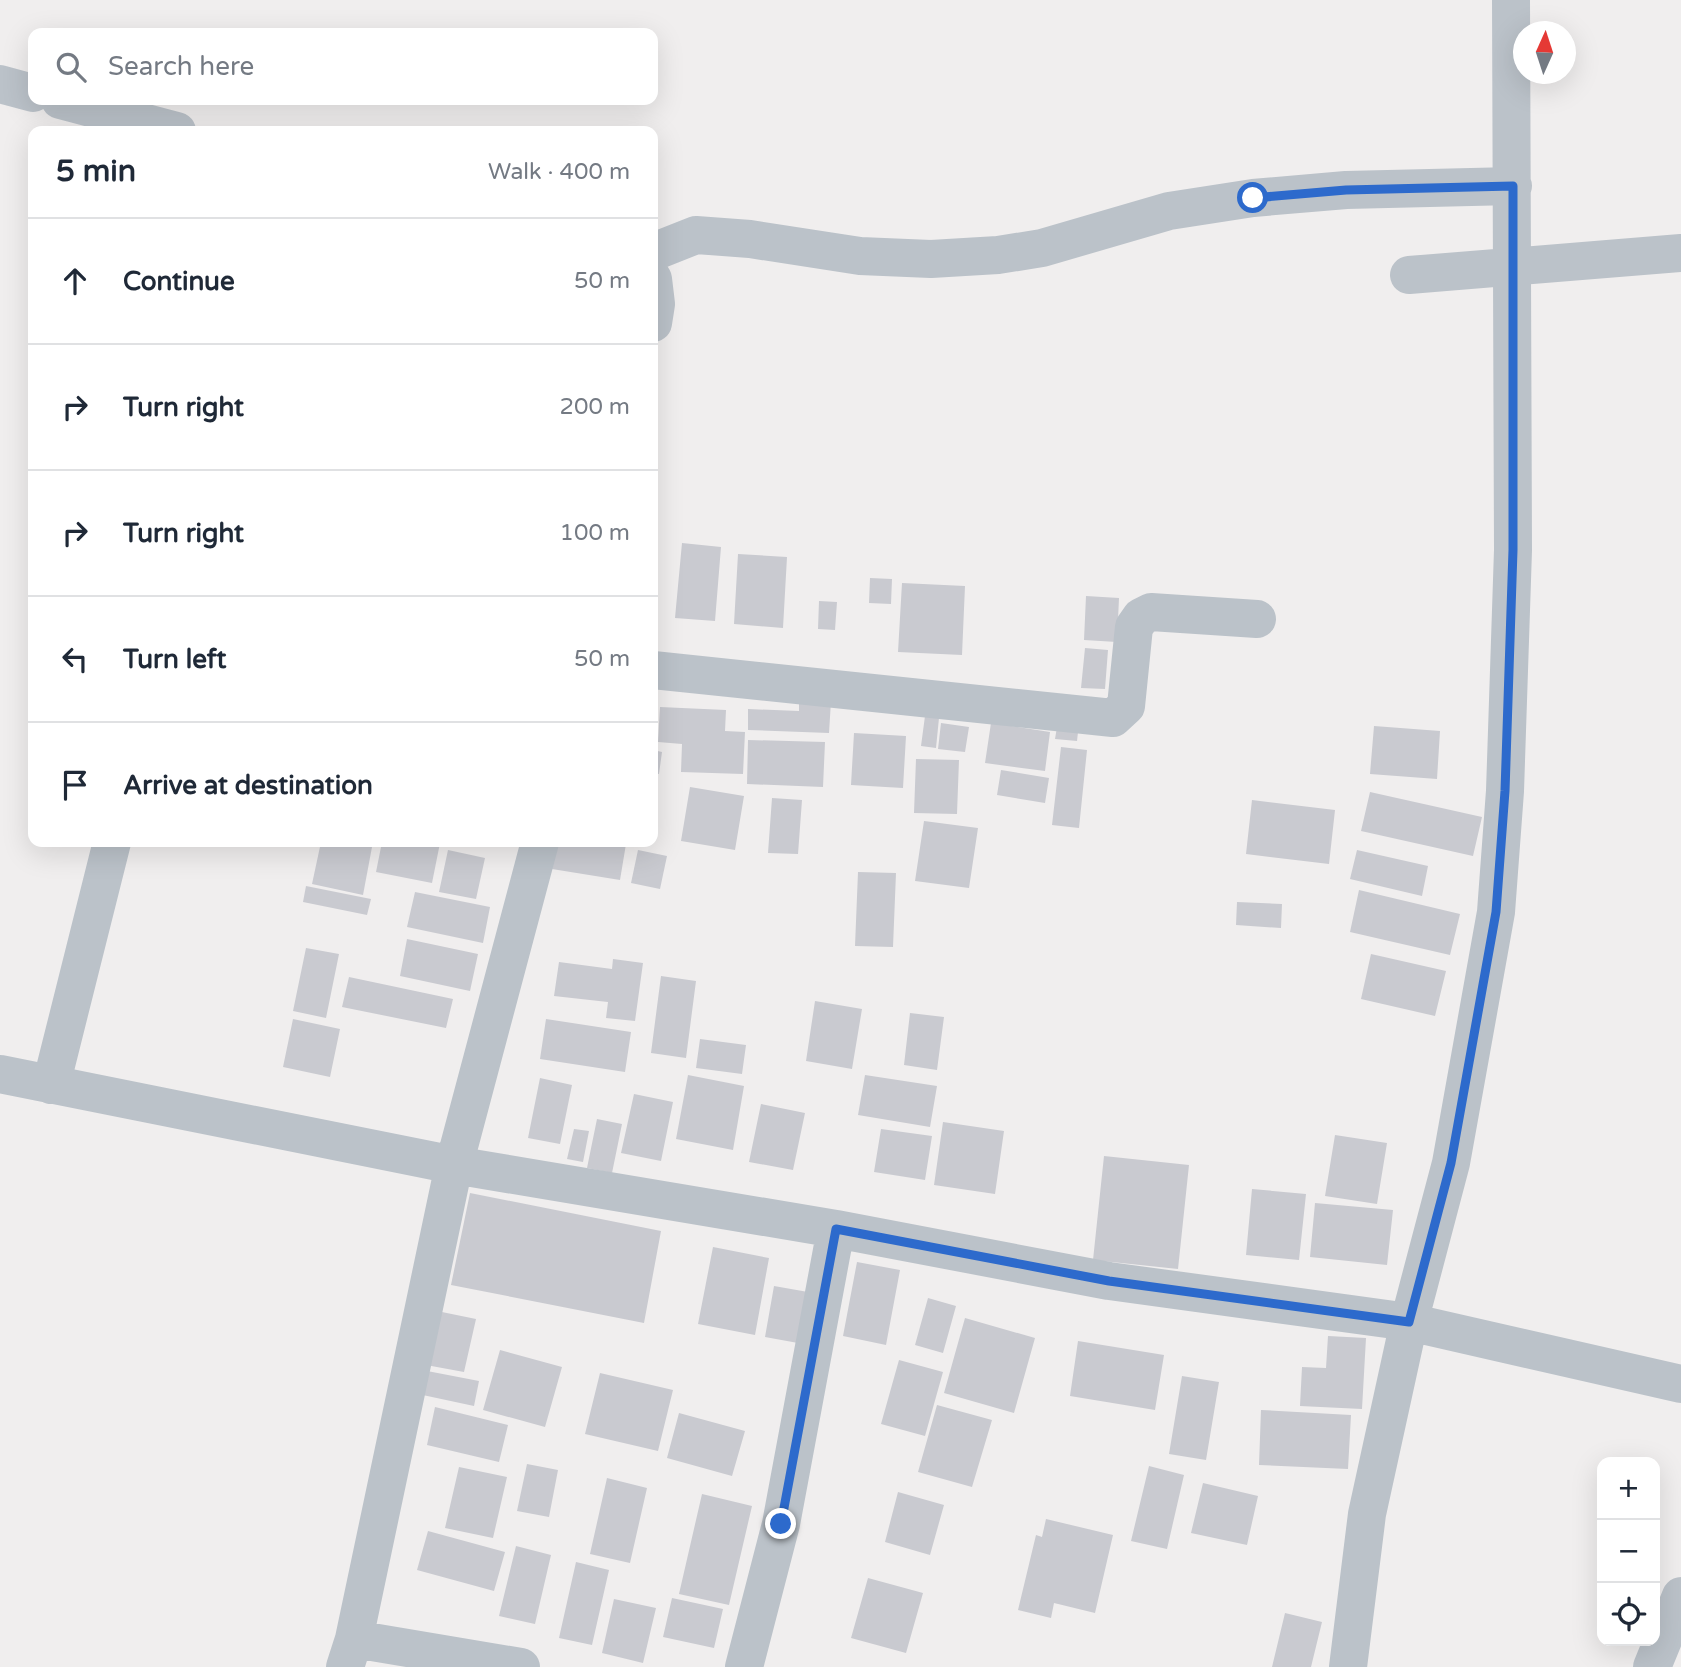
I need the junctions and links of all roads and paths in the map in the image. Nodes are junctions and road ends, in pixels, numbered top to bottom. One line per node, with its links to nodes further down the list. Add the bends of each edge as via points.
1 (1511, 0): 6 (street)
2 (0, 84): 3 (street)
3 (28, 92)
4 (79, 105): 5 (street)
5 (158, 126)
6 (1513, 186): 7 (street, via 1346,190 1253,198 1169,211 1042,248 998,255 931,259 860,256 696,235); 9 (street)
7 (658, 250)
8 (1681, 253): 9 (street)
9 (1514, 265): 10 (street); 19 (street, via 1513,550 1496,912 1451,1163)
10 (1409, 275)
11 (1257, 619): 12 (street, via 1151,612 1140,617 1134,627 1126,706 1113,718)
12 (658, 671)
13 (111, 847): 16 (street)
14 (539, 847): 17 (street)
15 (0, 1074): 16 (street)
16 (51, 1085): 17 (street)
17 (454, 1165): 18 (street); 22 (street)
18 (836, 1229): 19 (street, via 1109,1281); 24 (street, via 781,1524)
19 (1409, 1322): 20 (street); 25 (street, via 1367,1514)
20 (1681, 1384)
21 (1681, 1596): 26 (street)
22 (349, 1653): 23 (street)
23 (521, 1667)
24 (744, 1667)
25 (1348, 1667)
26 (1652, 1667)

